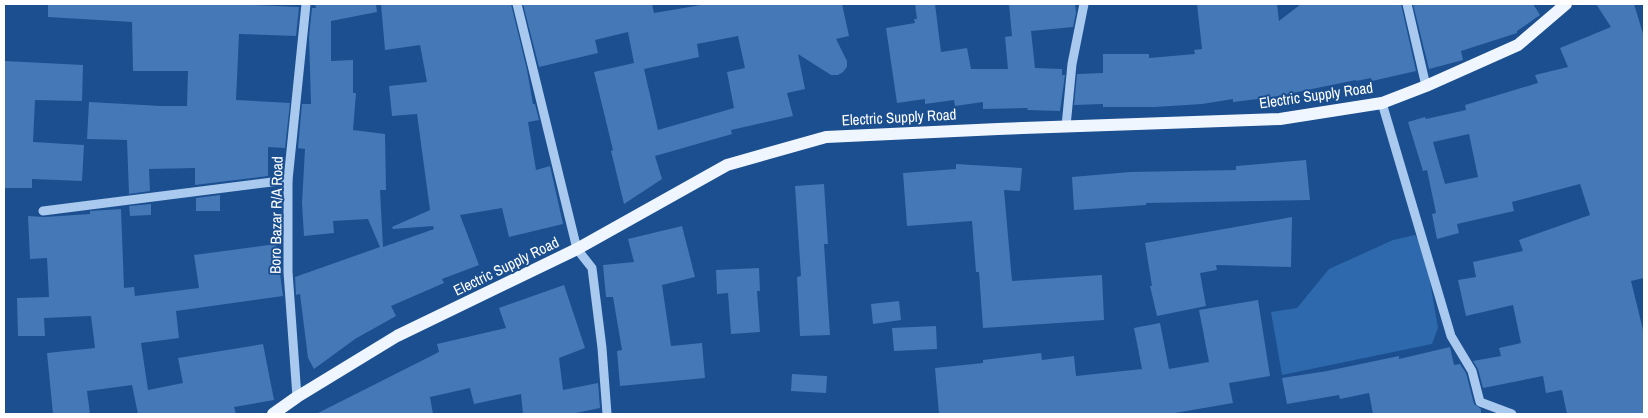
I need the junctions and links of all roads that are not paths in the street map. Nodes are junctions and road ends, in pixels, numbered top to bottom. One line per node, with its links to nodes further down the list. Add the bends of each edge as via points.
1 (306, 4): 9 (street, Boro Bazar R/A Road)
2 (517, 4): 11 (street)
3 (1084, 4): 8 (street, via 1072,64)
4 (1407, 4): 6 (street)
5 (1566, 4): 6 (main road, Electric Supply Road, via 1518,45)
6 (1426, 86): 7 (main road, Electric Supply Road)
7 (1382, 103): 8 (main road, Electric Supply Road, via 1280,118); 15 (street, via 1451,336 1472,371 1480,402)
8 (1066, 126): 11 (main road, Electric Supply Road, via 826,137 728,165)
9 (288, 180): 10 (street); 12 (street, Boro Bazar R/A Road, via 288,272)
10 (43, 211)
11 (577, 249): 12 (main road, Electric Supply Road, via 397,336); 14 (street, via 592,268)
12 (297, 397): 13 (main road, Electric Supply Road)
13 (273, 414)
14 (606, 414)
15 (1512, 414)

